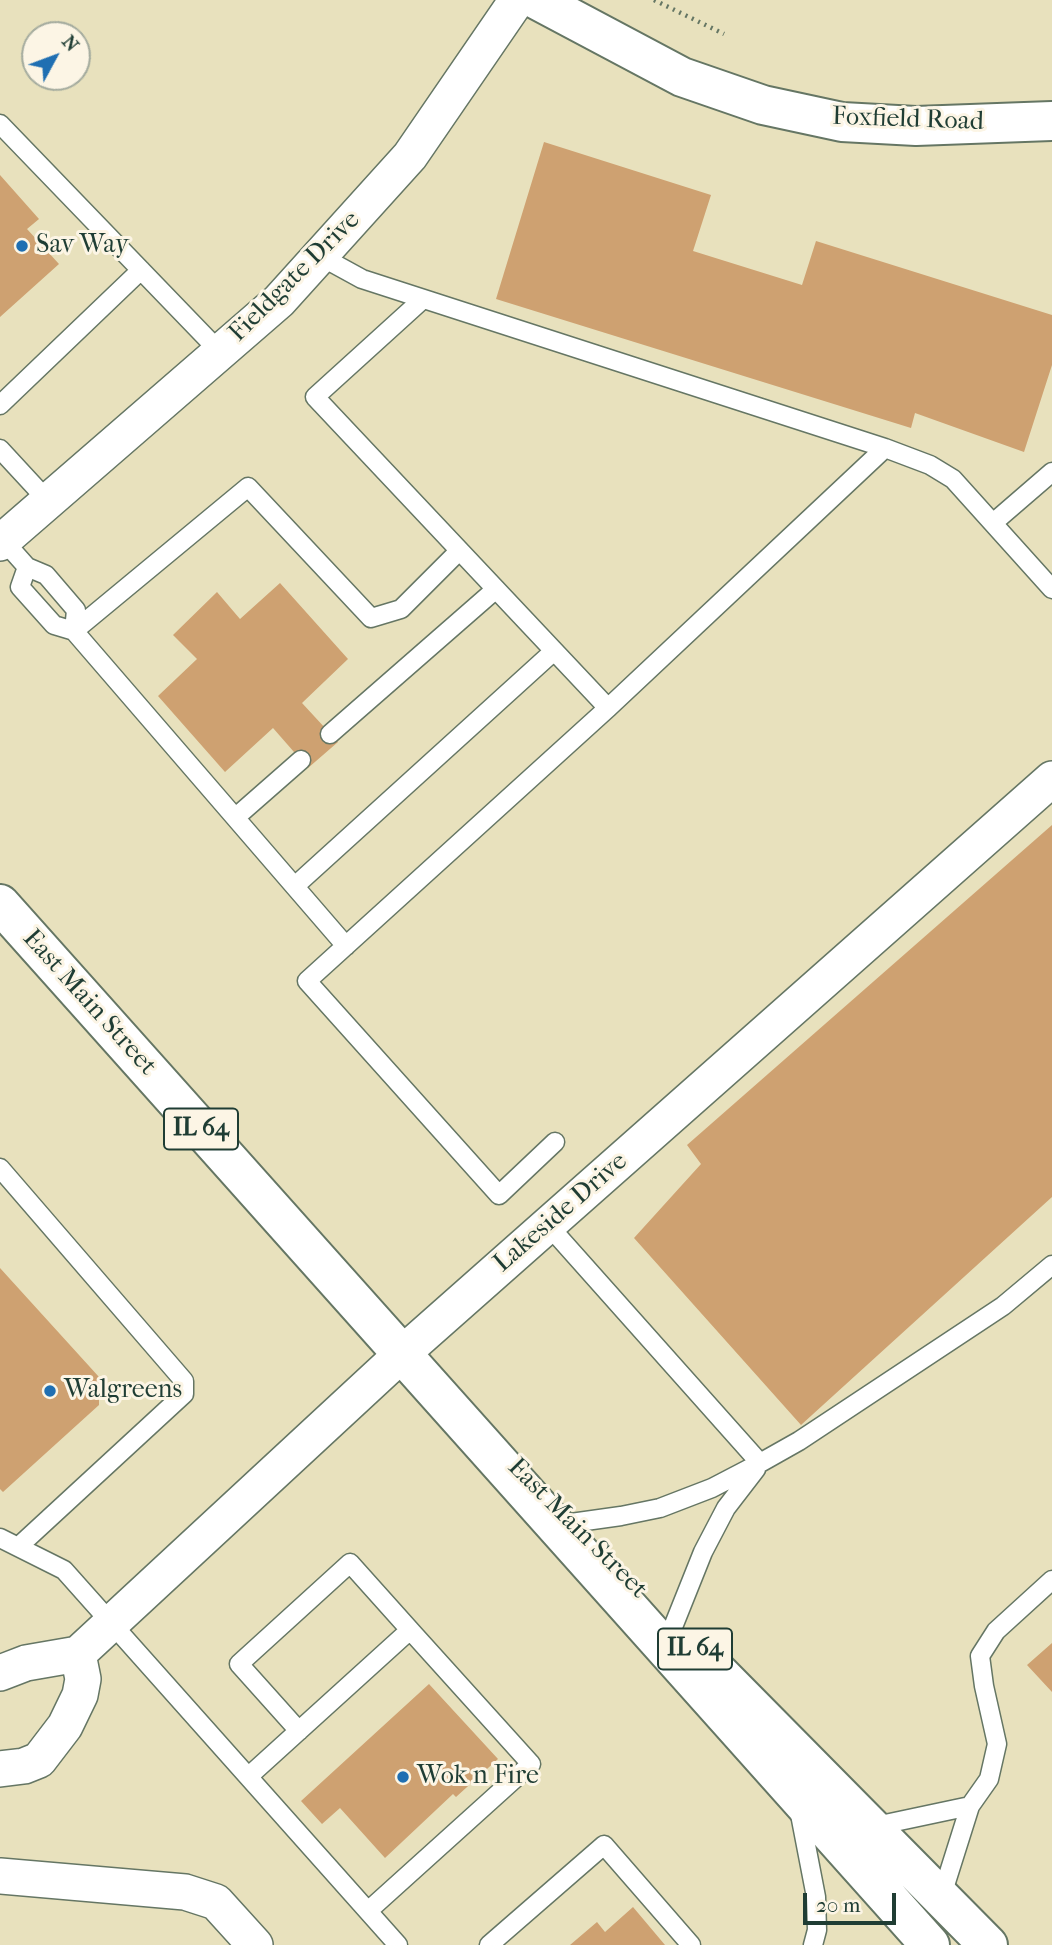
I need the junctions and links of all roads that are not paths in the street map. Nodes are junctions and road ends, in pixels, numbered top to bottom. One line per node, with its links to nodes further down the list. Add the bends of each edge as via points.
1 (517, 0): 5 (street, Fieldgate Drive, via 410,156)
2 (537, 0): 3 (main road, Foxfield Road, via 682,77 763,105 842,122)
3 (1052, 121)
4 (0, 124): 6 (lane)
5 (320, 256): 7 (lane, via 362,279); 8 (street, Fieldgate Drive, via 279,301)
6 (141, 270): 8 (lane); 9 (lane)
7 (423, 299): 10 (lane); 16 (lane, via 315,397)
8 (220, 352): 13 (street, Fieldgate Drive)
9 (0, 405)
10 (885, 448): 14 (lane, via 953,479); 22 (lane)
11 (0, 449): 13 (lane)
12 (1052, 472): 14 (lane)
13 (48, 501): 15 (street, Fieldgate Drive)
14 (993, 523): 19 (lane)
15 (2, 542): 17 (lane)
16 (459, 551): 18 (lane); 20 (lane, via 401,609 371,618 248,487)
17 (27, 567): 20 (lane, via 46,575 76,610); 20 (lane, via 20,587 54,625)
18 (496, 589): 21 (lane); 23 (lane)
19 (1052, 589)
20 (74, 631): 26 (lane)
21 (554, 651): 22 (lane); 27 (lane)
22 (608, 708): 29 (lane)
23 (330, 734)
24 (301, 760): 26 (lane)
25 (1052, 779): 32 (street, Lakeside Drive)
26 (236, 817): 27 (lane)
27 (295, 886): 29 (lane)
28 (0, 904): 34 (main road, East Main Street / IL 64)
29 (346, 946): 30 (lane, via 307,981 499,1195)
30 (555, 1142)
31 (1, 1171): 38 (lane, via 184,1381 184,1394)
32 (548, 1225): 34 (street, Lakeside Drive); 35 (lane)
33 (1052, 1265): 35 (lane, via 1003,1306)
34 (403, 1353): 36 (main road, East Main Street / IL 64); 40 (street, Lakeside Drive); 48 (main road, East Main Street / IL 64)
35 (760, 1463): 36 (lane, via 712,1488 660,1507); 41 (lane, via 726,1508)
36 (571, 1523): 41 (main road, East Main Street / IL 64)
37 (0, 1538): 38 (lane)
38 (18, 1547): 40 (lane, via 64,1570)
39 (1052, 1580): 49 (lane, via 996,1632 980,1656 998,1744 989,1779)
40 (112, 1622): 43 (street, Lakeside Drive); 47 (lane)
41 (673, 1627): 50 (main road, East Main Street / IL 64)
42 (410, 1630): 45 (lane); 45 (lane, via 350,1563 340,1572 239,1664); 53 (lane, via 531,1764)
43 (78, 1654): 44 (street); 46 (street, via 83,1679 65,1726 39,1760)
44 (0, 1672)
45 (299, 1731): 47 (lane)
46 (0, 1769)
47 (249, 1776): 53 (lane)
48 (797, 1798): 58 (lane, via 816,1898); 59 (main road, East Main Street / IL 64)
49 (970, 1806): 50 (lane); 52 (lane)
50 (871, 1827): 52 (main road, East Main Street / IL 64)
51 (0, 1876): 54 (street, via 185,1892 216,1902)
52 (941, 1898): 60 (main road, East Main Street / IL 64)
53 (368, 1911): 55 (lane)
54 (255, 1945)
55 (398, 1945)
56 (489, 1945): 57 (lane, via 604,1845)
57 (691, 1945)
58 (813, 1945)
59 (930, 1945)
60 (988, 1945)

